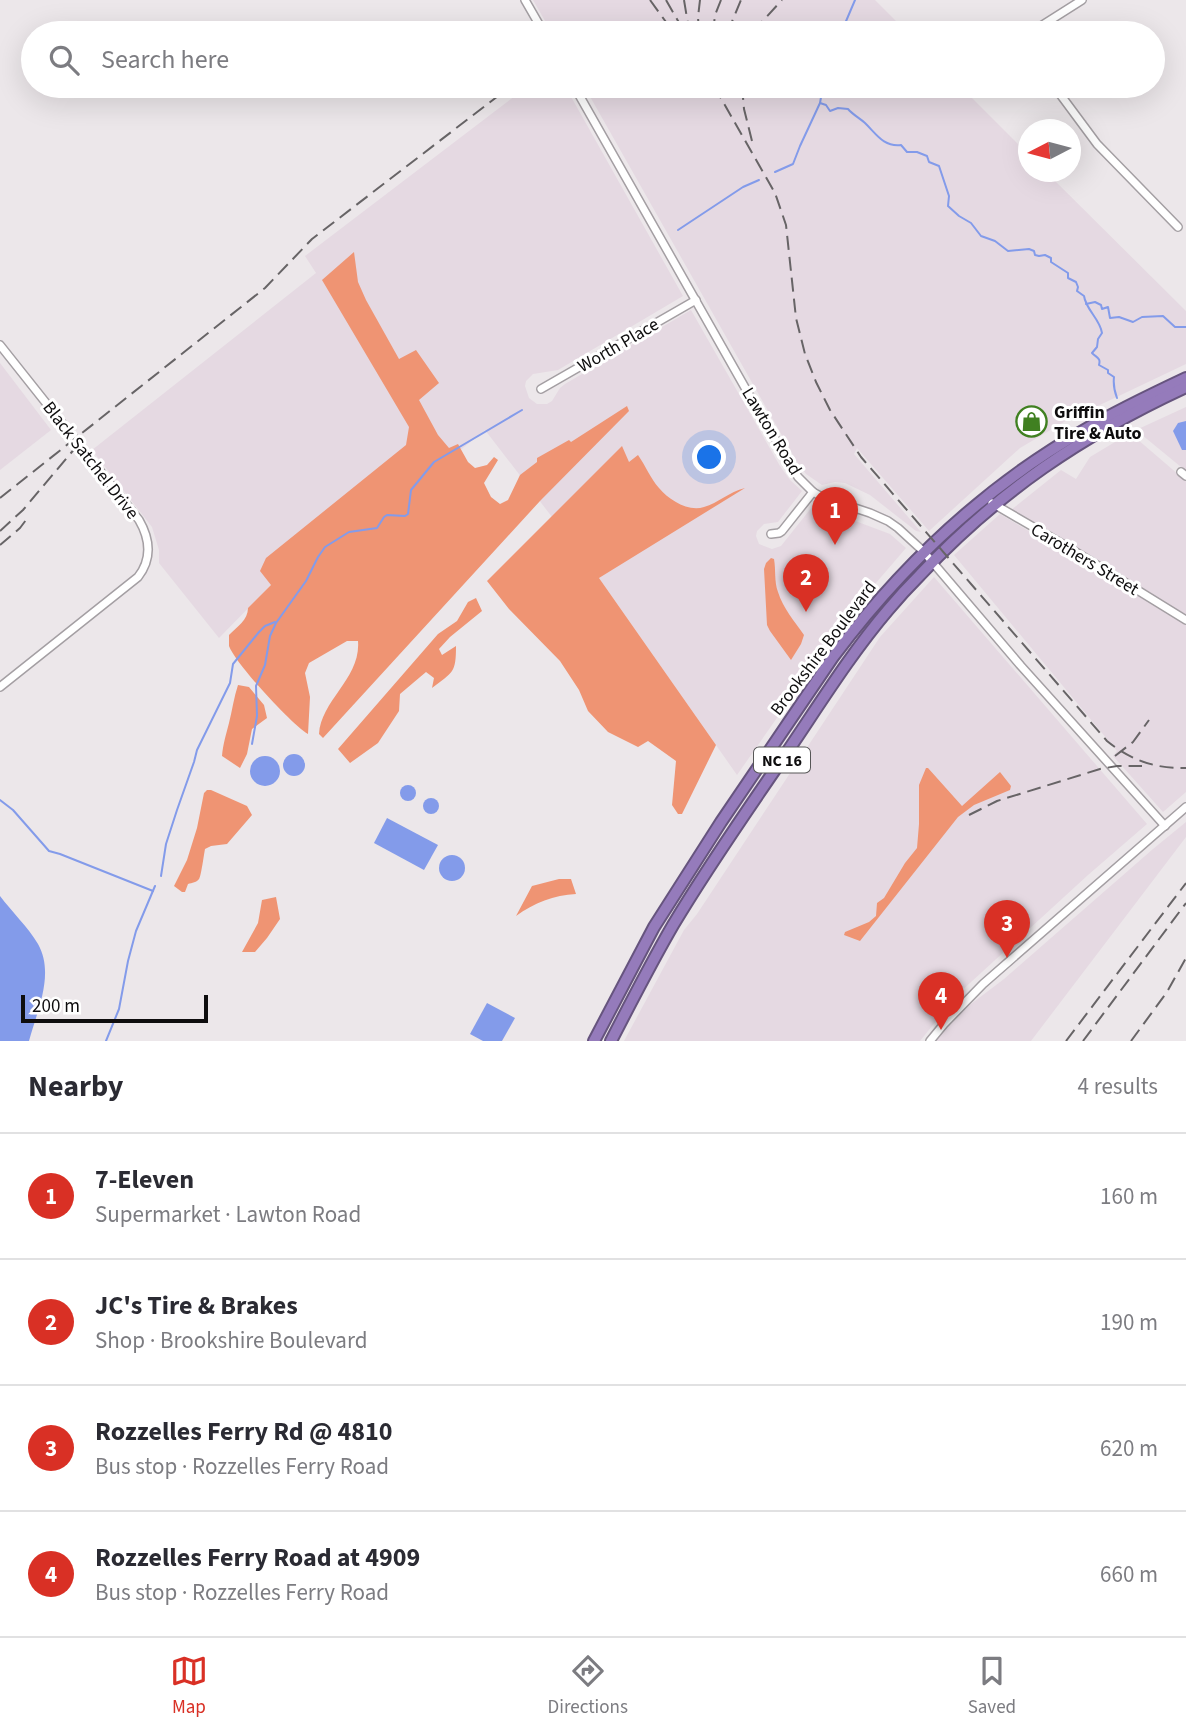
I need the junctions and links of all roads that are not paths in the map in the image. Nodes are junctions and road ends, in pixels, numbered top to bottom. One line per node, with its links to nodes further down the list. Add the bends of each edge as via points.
1 (525, 0): 3 (street)
2 (1082, 0): 4 (street)
3 (537, 21)
4 (1049, 21)
5 (581, 98): 8 (street, Lawton Road)
6 (1063, 98): 7 (street, via 1097,144)
7 (1178, 227)
8 (696, 300): 12 (street, Worth Place); 13 (street, Lawton Road, via 790,466)
9 (0, 345): 19 (street, Black Satchel Drive, via 123,500 148,542 138,577)
10 (1186, 378): 14 (highway, Brookshire Boulevard / NC 16, via 1086,429 1032,463)
11 (1186, 387): 14 (highway, Brookshire Boulevard / NC 16, via 1066,451)
12 (541, 389)
13 (813, 492): 15 (street, via 782,531); 16 (street, Lawton Road, via 888,521)
14 (989, 501): 16 (highway, Brookshire Boulevard / NC 16); 17 (highway, Brookshire Boulevard / NC 16); 18 (street, Carothers Street)
15 (771, 534)
16 (923, 551): 17 (street, Lawton Road); 22 (highway, Brookshire Boulevard / NC 16, via 833,657)
17 (932, 561): 21 (street, Lawton Road); 23 (highway, Brookshire Boulevard / NC 16, via 889,607 856,652 733,830)
18 (1186, 620)
19 (0, 687)
20 (1186, 807): 21 (street)
21 (1165, 826): 26 (street, via 983,985)
22 (654, 927): 23 (highway); 24 (highway, Brookshire Boulevard / NC 16)
23 (667, 936): 25 (highway, Brookshire Boulevard / NC 16)
24 (594, 1041)
25 (611, 1041)
26 (930, 1041)

